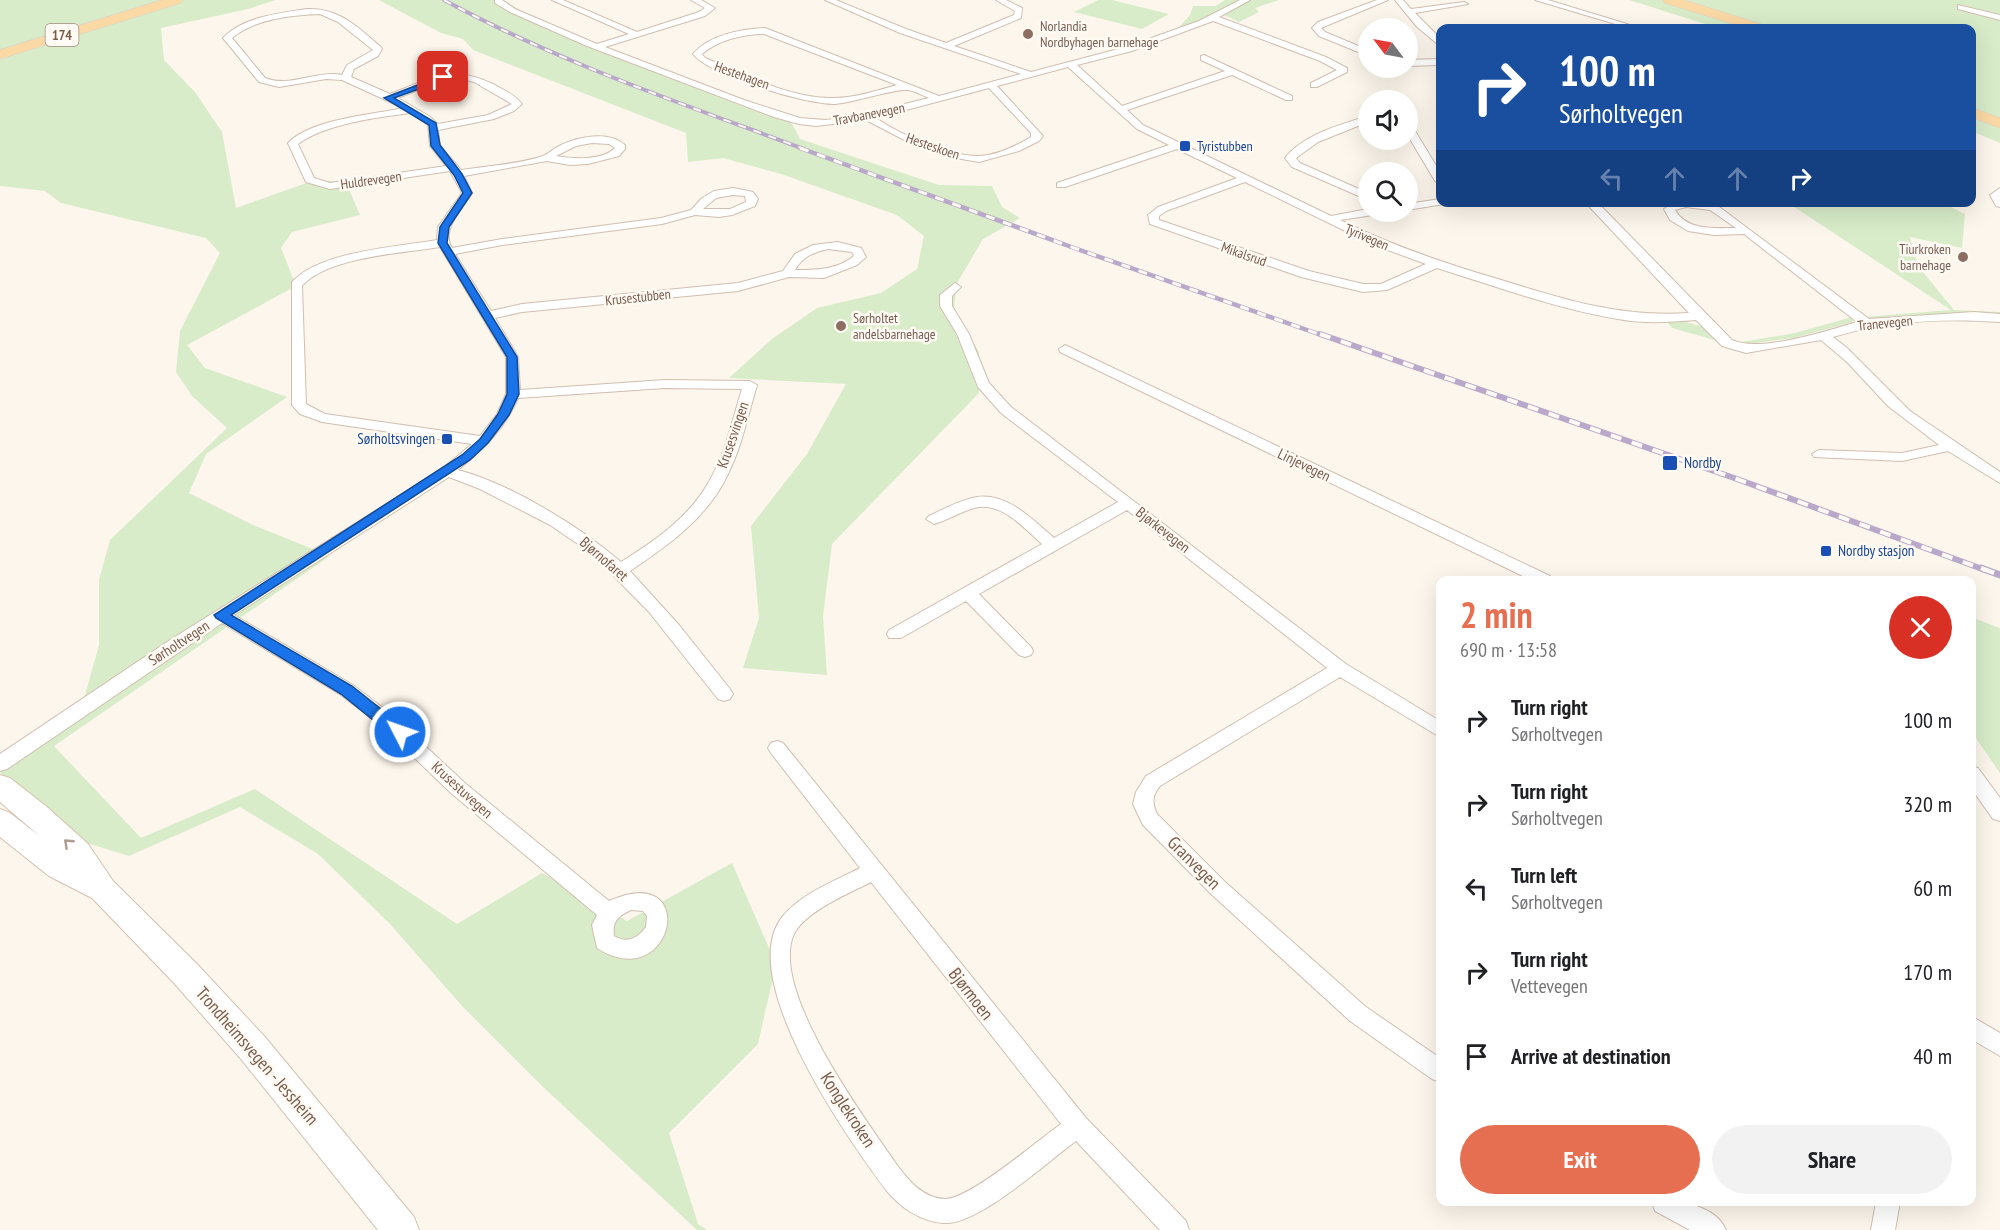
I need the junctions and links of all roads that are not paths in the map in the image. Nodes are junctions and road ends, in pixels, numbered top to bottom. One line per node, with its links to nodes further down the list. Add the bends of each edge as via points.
1 (176, 0): 28 (main road, 174)
2 (492, 0): 13 (street)
3 (507, 0): 13 (street)
4 (556, 0): 23 (street)
5 (694, 0): 23 (street, via 711,8)
6 (829, 0): 25 (street, via 897,29)
7 (1000, 0): 25 (street, via 1018,10 1018,15)
8 (1246, 0): 17 (street, Travbanevegen)
9 (1384, 0): 27 (street, via 1316,28)
10 (1399, 0): 16 (street)
11 (1539, 0): 19 (street)
12 (1670, 0): 22 (main road)
13 (498, 1): 26 (street, Travbanevegen)
14 (1464, 4): 16 (street)
15 (1961, 7): 18 (street)
16 (1408, 12): 24 (street)
17 (1213, 18): 32 (street, Travbanevegen, via 1150,43); 36 (street, via 1344,70)
18 (2000, 18)
19 (1612, 21): 20 (street); 21 (street)
20 (1604, 24)
21 (1622, 24)
22 (1746, 24)
23 (636, 34): 26 (street)
24 (1436, 38)
25 (948, 45): 34 (street)
26 (597, 47): 45 (street, Travbanevegen, via 787,118 828,123)
27 (1358, 49)
28 (0, 55)
29 (1204, 58): 33 (street)
30 (1436, 62): 31 (street)
31 (1418, 63)
32 (1071, 65): 34 (street, Travbanevegen); 43 (street, Tyrivegen)
33 (1231, 72): 40 (street); 43 (street)
34 (1032, 75): 38 (street, Travbanevegen)
35 (346, 77): 35 (street, via 350,67 378,49 330,14 292,14 236,31 227,38 268,83); 39 (street)
36 (1314, 85)
37 (906, 86): 37 (street, Hestehagen, via 765,31 743,33 707,46 697,54 702,60 807,98 848,99); 41 (street, Hestehagen)
38 (992, 86): 41 (street, Travbanevegen); 45 (street, Hesteskoen, via 1035,131 1035,139 975,159 904,137)
39 (388, 98): 42 (street); 48 (street, via 458,75 477,80 518,104 503,112)
40 (1289, 98)
41 (940, 99): 45 (street, Travbanevegen)
42 (410, 110): 48 (street, via 429,120); 52 (street, Huldrevegen, via 298,137 293,143 310,180 330,186)
43 (1119, 110): 50 (street, Tyrivegen, via 1140,127)
44 (1976, 114): 47 (main road)
45 (868, 117)
46 (1358, 123): 57 (street, via 1308,144 1290,158 1296,165)
47 (2000, 123)
48 (434, 128): 52 (street, via 435,146)
49 (1418, 144): 53 (street)
50 (1176, 146): 54 (street, Tyrivegen); 55 (street)
51 (547, 158): 51 (street, via 588,161 615,154 620,145 602,140 577,142); 52 (street)
52 (455, 171): 68 (street, via 467,193 444,227)
53 (1436, 174)
54 (1245, 179): 66 (street, Tyrivegen); 69 (street, Mikalsrud, via 1162,209 1153,215 1154,222 1264,261 1363,288 1383,287)
55 (1061, 185)
56 (2000, 190): 59 (street, via 1995,195)
57 (1358, 193)
58 (1436, 203): 60 (street)
59 (2000, 204)
60 (1418, 205)
61 (1595, 207): 73 (street)
62 (1675, 207): 67 (street, via 1669,209 1677,219 1695,230)
63 (1708, 207): 67 (street)
64 (695, 212): 68 (street, via 662,221)
65 (1358, 214): 66 (street)
66 (1329, 220): 69 (street, Tyrivegen)
67 (1746, 231): 75 (street)
68 (446, 247): 72 (street, Sørholtvegen); 79 (street, via 327,264 302,276 296,285 299,405 322,418)
69 (1436, 264): 73 (street, Tyrivegen, via 1619,316)
70 (788, 273): 70 (street, Krusestubben, via 824,274 860,257 857,250 847,245 832,244 800,256); 72 (street, Krusestubben, via 738,287 522,308)
71 (955, 287): 84 (street, Bjørkevegen, via 946,295 946,306 990,394)
72 (487, 316): 78 (street, Sørholtvegen, via 512,357)
73 (1699, 316): 76 (street, Tranevegen, via 1727,343 1746,349)
74 (2000, 318): 75 (street, Tranevegen)
75 (1866, 323): 76 (street, Tranevegen)
76 (1823, 336): 80 (street, via 1845,351 1892,402)
77 (1065, 349): 88 (street, Linjevegen)
78 (513, 394): 79 (street, Sørholtvegen, via 504,415); 87 (street, Krusesvingen, via 665,384 750,385 722,471 706,500 678,529)
79 (484, 441): 82 (street, Sørholtvegen)
80 (1950, 446): 81 (street, via 1922,457 1906,458); 83 (street)
81 (1819, 454)
82 (447, 472): 87 (street, Bjørnofaret, via 496,490 551,518); 90 (street, Sørholtvegen)
83 (2000, 478)
84 (1128, 502): 86 (street); 93 (street, Bjørkevegen)
85 (934, 519): 86 (street, via 977,502 992,503 1005,508)
86 (1053, 545): 89 (street)
87 (620, 570): 94 (street, Bjørnofaret)
88 (1536, 576)
89 (968, 593): 91 (street); 92 (street)
90 (221, 615): 97 (street, Sørholtvegen); 104 (street, Krusestuvegen, via 346,690 385,719 459,789)
91 (896, 634)
92 (1025, 651)
93 (1340, 669): 95 (street, Bjørkevegen); 107 (street, Granvegen, via 1153,781 1143,804 1150,819 1300,964 1359,1014)
94 (724, 694)
95 (1436, 728)
96 (777, 748): 102 (street, Bjørmoen)
97 (0, 764)
98 (0, 786): 103 (main road, Trondheimsvegen - Jessheim, one-way to 98, via 78,853)
99 (1977, 790): 100 (street)
100 (2000, 813)
101 (0, 821): 103 (main road, Trondheimsvegen - Jessheim, via 59,867)
102 (873, 871): 108 (street, Bjørmoen); 108 (street, Konglekroken, via 791,920 784,929 779,955 792,1011 809,1050 893,1179 909,1197 926,1207 946,1211 969,1205)
103 (103, 890): 111 (main road, Trondheimsvegen - Jessheim, via 253,1048)
104 (609, 913)
105 (1976, 1031): 106 (street)
106 (2000, 1046)
107 (1436, 1068)
108 (1078, 1126): 112 (street, Bjørmoen)
109 (1671, 1206): 113 (street)
110 (1887, 1206): 114 (street)
111 (401, 1230)
112 (1177, 1230)
113 (1714, 1230)
114 (1883, 1230)

